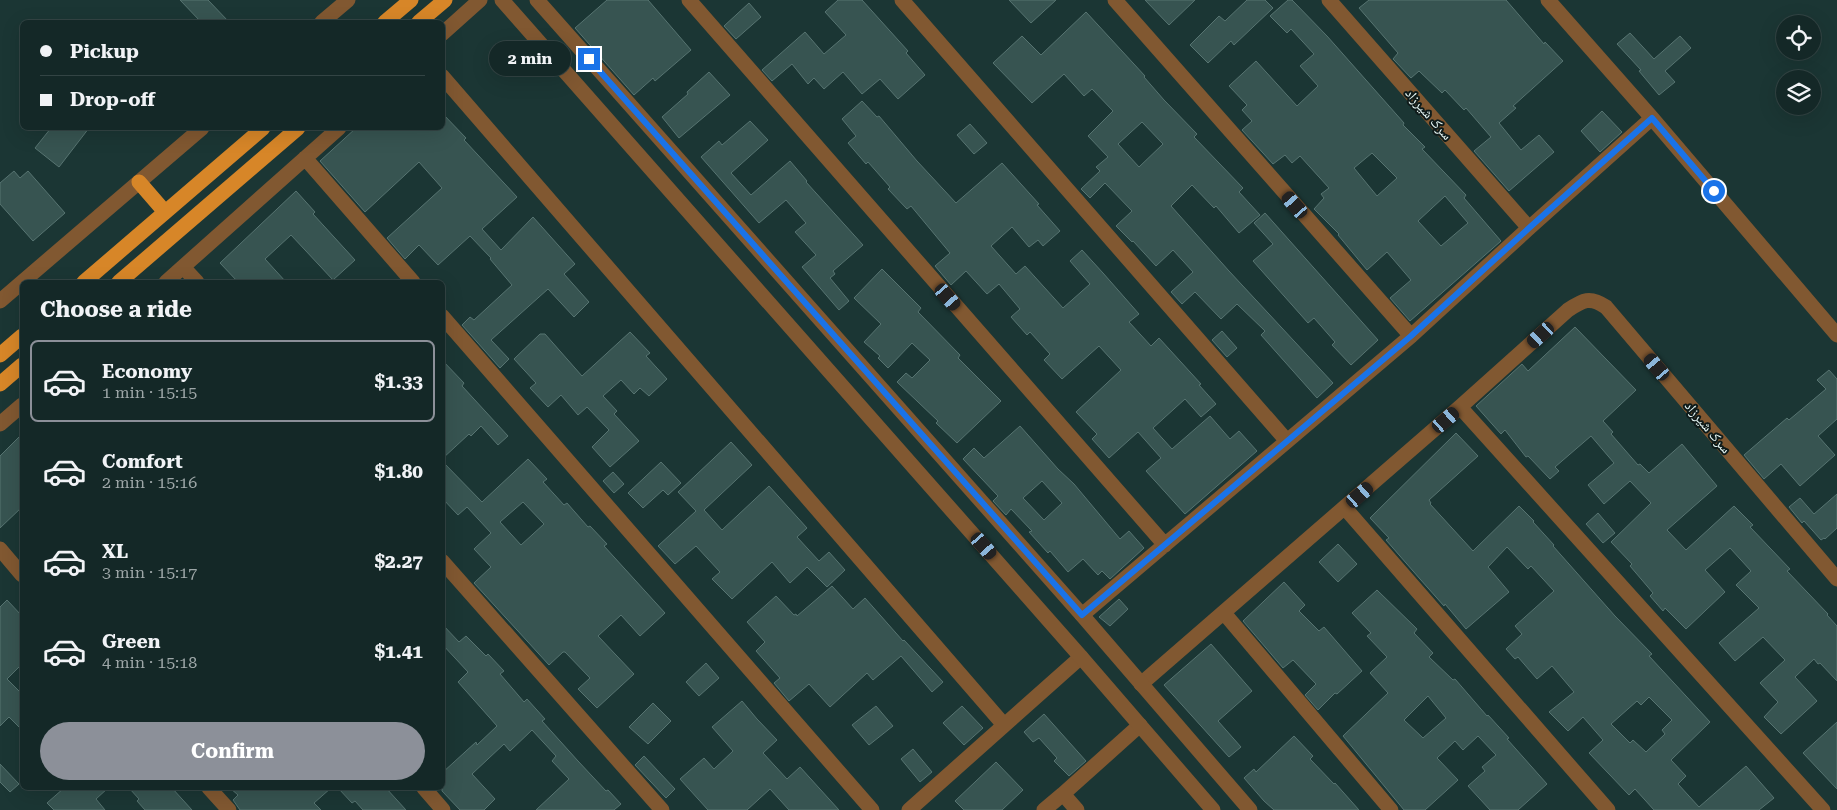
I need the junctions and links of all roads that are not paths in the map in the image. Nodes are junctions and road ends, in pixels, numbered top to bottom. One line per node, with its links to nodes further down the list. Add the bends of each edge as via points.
1 (348, 0): 12 (street)
2 (411, 0): 13 (highway)
3 (445, 0): 14 (highway)
4 (480, 0): 15 (street)
5 (502, 0): 53 (street)
6 (537, 0): 52 (street)
7 (689, 0): 47 (street)
8 (902, 0): 45 (street)
9 (1115, 0): 37 (street)
10 (1329, 0): 25 (street, سرک شیرزاد)
11 (1548, 0): 17 (street)
12 (324, 20)
13 (387, 20)
14 (421, 20)
15 (445, 31)
16 (445, 79): 58 (street)
17 (1652, 118): 25 (street); 36 (street)
18 (200, 130): 23 (street)
19 (261, 130): 24 (highway)
20 (296, 130): 29 (highway)
21 (337, 130): 22 (street)
22 (305, 158): 26 (street); 32 (street)
23 (139, 182): 24 (highway); 27 (street)
24 (164, 212): 28 (highway)
25 (1529, 228): 37 (street)
26 (184, 268): 30 (street); 31 (street)
27 (25, 280)
28 (86, 280)
29 (121, 280)
30 (169, 280)
31 (195, 280)
32 (411, 280)
33 (20, 284): 34 (street)
34 (0, 301)
35 (445, 319): 66 (street)
36 (1837, 335)
37 (1411, 336): 45 (street)
38 (20, 338): 39 (highway)
39 (0, 356)
40 (20, 367): 41 (highway)
41 (0, 384)
42 (20, 407): 44 (street)
43 (1460, 408): 46 (street, سرک شیرزاد); 51 (street, سرک شیرزاد, via 1568,310 1578,303 1597,301 1606,307); 74 (street)
44 (0, 424)
45 (1287, 441): 47 (street)
46 (1345, 508): 54 (street, سرک شیرزاد); 73 (street)
47 (1165, 545): 55 (street)
48 (0, 549): 50 (street)
49 (445, 564): 65 (street)
50 (20, 573)
51 (1837, 579)
52 (1057, 587): 53 (street); 55 (street)
53 (1036, 606): 56 (street)
54 (1224, 613): 57 (street, سرک شیرزاد); 72 (street)
55 (1082, 615): 57 (street)
56 (1082, 657): 58 (street); 59 (street)
57 (1142, 684): 71 (street)
58 (1004, 725): 67 (street)
59 (1140, 725): 62 (street); 70 (street)
60 (211, 790): 63 (street)
61 (426, 790): 64 (street)
62 (1063, 794): 68 (street); 69 (street)
63 (229, 810)
64 (443, 810)
65 (662, 810)
66 (872, 810)
67 (909, 810)
68 (1044, 810)
69 (1077, 810)
70 (1213, 810)
71 (1250, 810)
72 (1391, 810)
73 (1608, 810)
74 (1823, 810)

